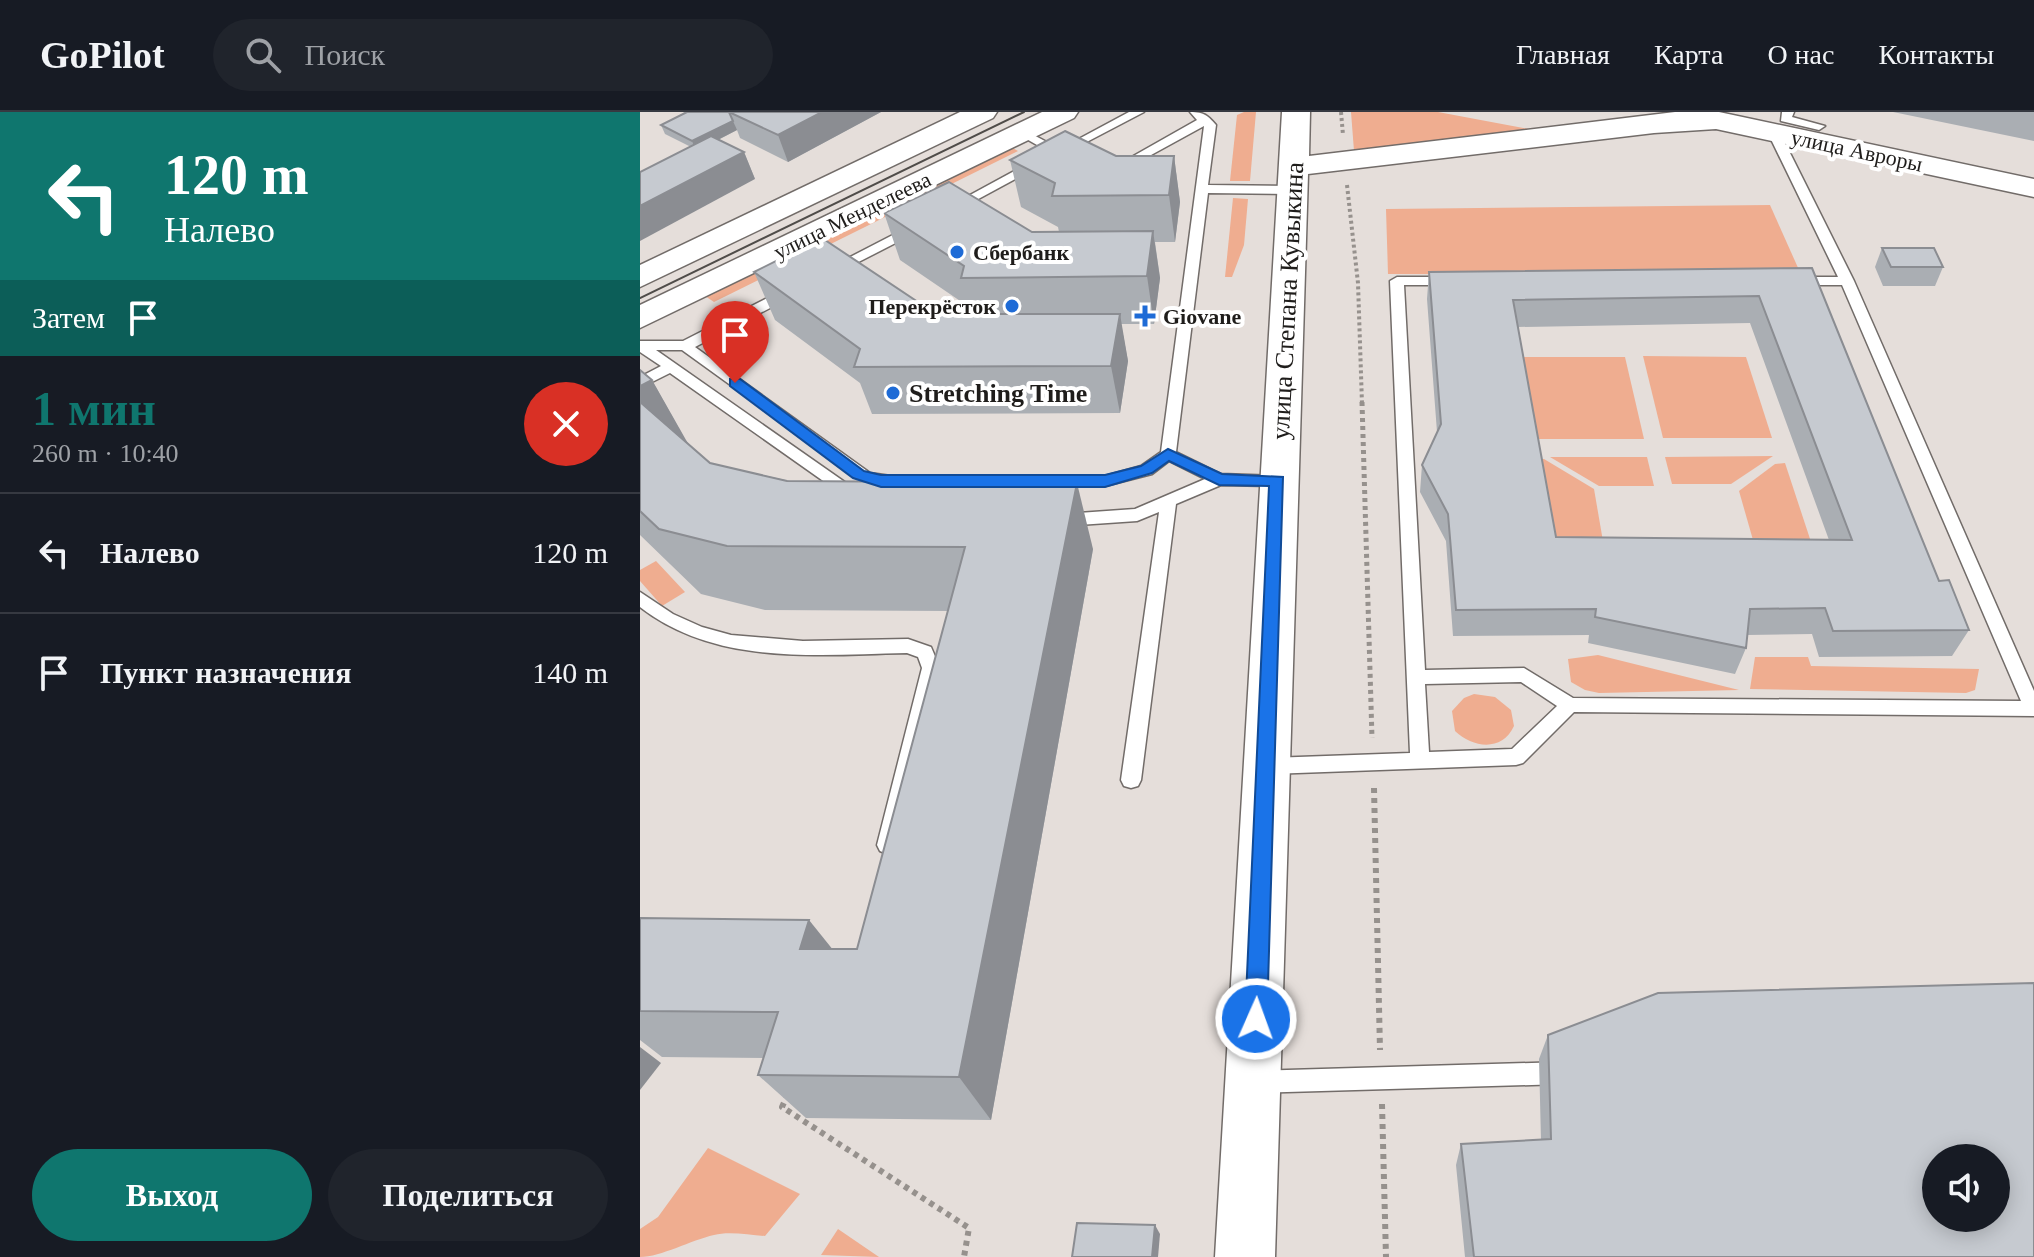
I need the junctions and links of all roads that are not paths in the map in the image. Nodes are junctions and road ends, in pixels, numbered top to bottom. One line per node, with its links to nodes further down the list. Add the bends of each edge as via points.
1 (983, 112): 18 (main road, улица Менделеева)
2 (1064, 112): 10 (main road, улица Менделеева)
3 (1138, 112): 12 (lane)
4 (1296, 112): 14 (main road, улица Степана Кувыкина)
5 (1681, 112): 8 (main road, улица Авроры)
6 (1824, 112): 11 (lane)
7 (1202, 116): 13 (lane); 16 (lane, via 1210,125)
8 (1717, 120): 9 (main road, улица Авроры); 14 (main road, via 1346,159)
9 (1780, 122): 11 (main road, улица Авроры); 21 (lane)
10 (1022, 133): 12 (lane); 23 (main road, улица Менделеева)
11 (1816, 133): 15 (main road, улица Авроры)
12 (1058, 153): 17 (lane)
13 (1127, 163)
14 (1294, 178): 16 (lane); 29 (main road, улица Степана Кувыкина)
15 (2034, 188)
16 (1202, 189): 27 (lane)
17 (823, 275)
18 (640, 277)
19 (1474, 281): 34 (lane, via 1397,281)
20 (1769, 281): 21 (lane)
21 (1847, 281): 35 (lane, via 2033,709)
22 (810, 282): 24 (lane)
23 (640, 318)
24 (685, 346): 25 (lane, via 640,345); 27 (lane, via 858,474 873,479 1105,481 1146,470)
25 (671, 367): 26 (lane); 30 (lane)
26 (640, 383)
27 (1168, 454): 28 (lane)
28 (1219, 479): 29 (lane); 31 (lane)
29 (1277, 481): 37 (main road, улица Степана Кувыкина)
30 (865, 505)
31 (1168, 505): 32 (lane, via 1119,519); 38 (lane)
32 (1043, 519)
33 (640, 598): 39 (lane, via 673,622 740,642 908,646 925,652 931,668)
34 (1419, 677): 35 (lane, via 1524,675); 36 (lane)
35 (1570, 705): 36 (lane, via 1516,757)
36 (1420, 758): 37 (lane)
37 (1267, 766): 41 (main road, улица Степана Кувыкина)
38 (1131, 780)
39 (885, 858)
40 (1581, 1072): 41 (lane)
41 (1253, 1082): 42 (main road, улица Степана Кувыкина)
42 (1245, 1257)

